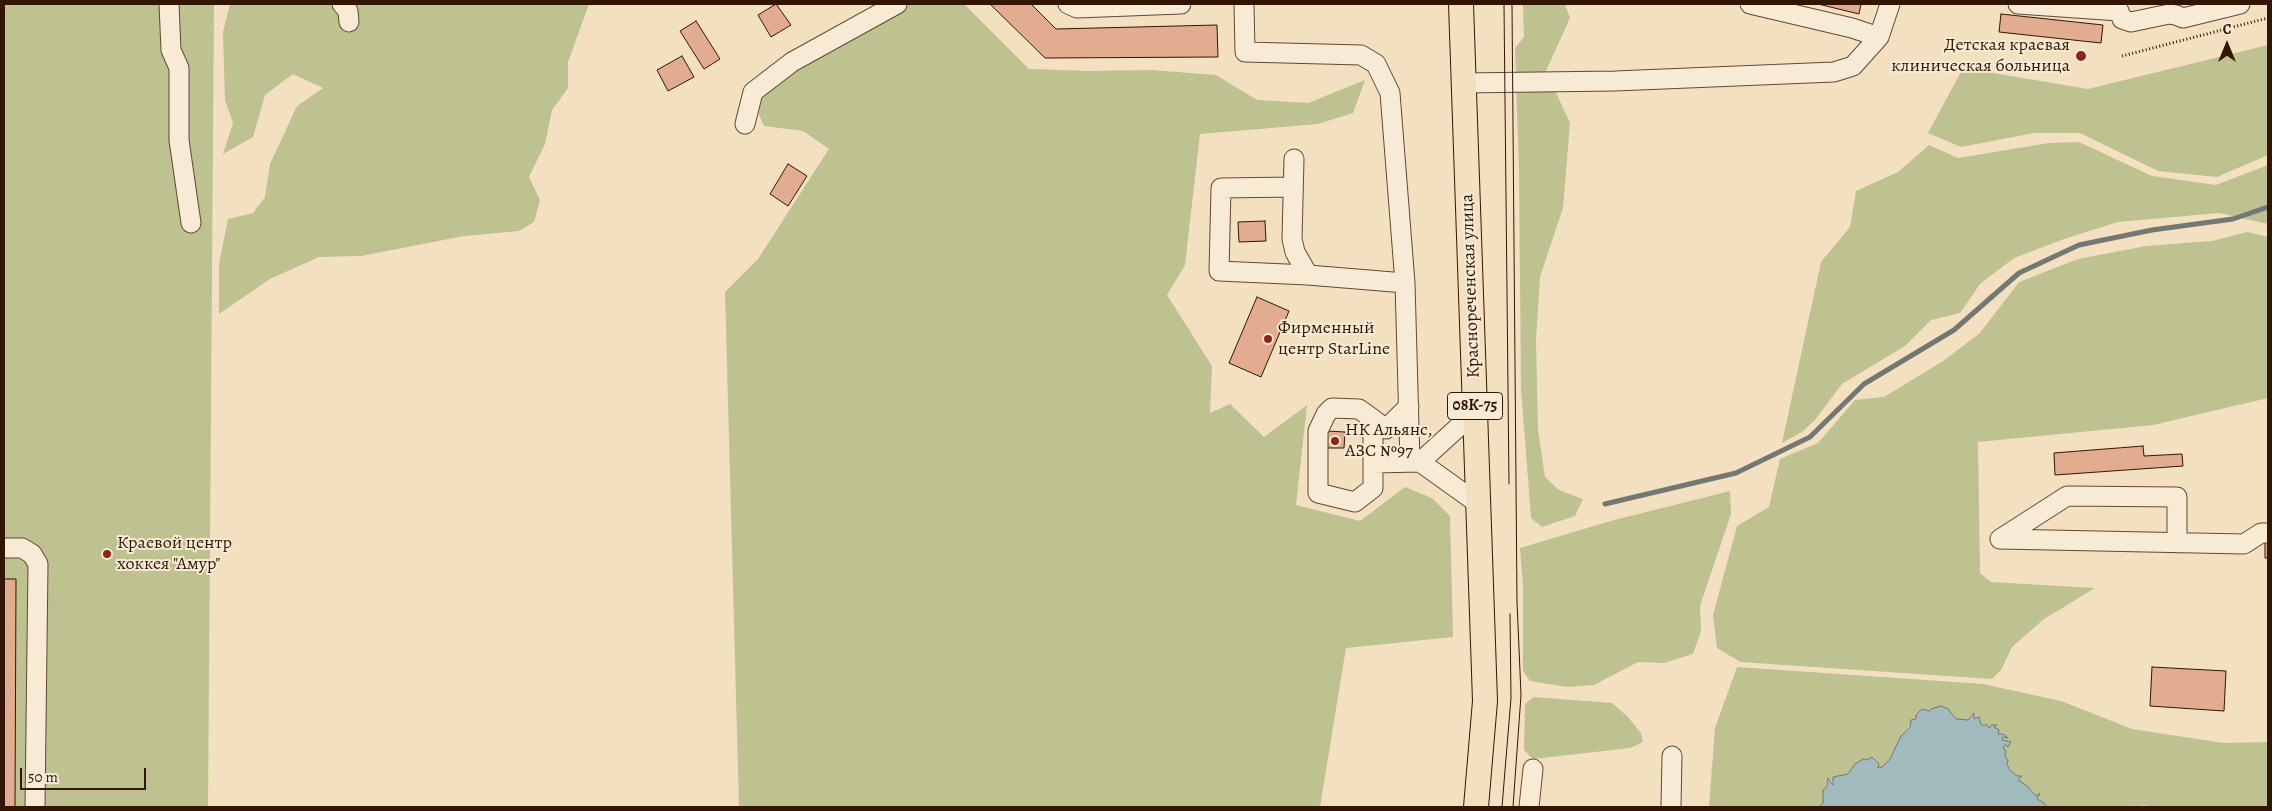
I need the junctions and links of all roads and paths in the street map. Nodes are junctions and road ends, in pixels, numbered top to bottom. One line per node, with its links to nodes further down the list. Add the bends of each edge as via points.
1 (169, 4): 22 (street, via 171,50 179,68 179,140)
2 (342, 4): 15 (street, via 348,11)
3 (897, 4): 19 (street, via 792,62 753,92)
4 (1068, 4): 5 (street, via 1077,8)
5 (1181, 4)
6 (1244, 4): 24 (street, via 1245,52 1361,55 1376,64 1390,93)
7 (1461, 4): 18 (main road, Краснореченская улица / 08К-75)
8 (1750, 4): 16 (street)
9 (1890, 4): 16 (street)
10 (2018, 4): 12 (street)
11 (2240, 4): 13 (street)
12 (2118, 7): 13 (street, via 2122,19 2127,21)
13 (2181, 11)
14 (2268, 18): 17 (path)
15 (349, 22)
16 (1879, 37): 18 (street, via 1853,66 1834,72 1615,81)
17 (2122, 56)
18 (1463, 83): 26 (main road, Краснореченская улица / 08К-75)
19 (745, 124)
20 (1294, 159): 21 (street)
21 (1293, 187): 23 (street, via 1292,239 1295,252); 23 (street, via 1221,188 1219,271)
22 (191, 223)
23 (1308, 275): 24 (street)
24 (1405, 283): 25 (street)
25 (1409, 406): 27 (street, via 1386,429); 28 (street)
26 (1476, 411): 28 (street); 30 (main road, Краснореченская улица / 08К-75)
27 (1373, 419): 29 (street); 29 (street, via 1359,409 1332,408 1326,414 1318,431 1318,493 1355,502 1373,488)
28 (1415, 462): 29 (street); 30 (street)
29 (1373, 463)
30 (1480, 505): 37 (main road, Краснореченская улица / 08К-75, via 1485,701)
31 (2268, 533): 32 (street, via 2261,533 2244,544)
32 (2177, 543): 32 (street, via 2020,540 2000,539 2067,496 2177,497)
33 (4, 548): 36 (street, via 22,548 32,554 38,564)
34 (1672, 756): 39 (street)
35 (1533, 769): 38 (street)
36 (35, 807)
37 (1476, 807)
38 (1529, 807)
39 (1671, 807)

